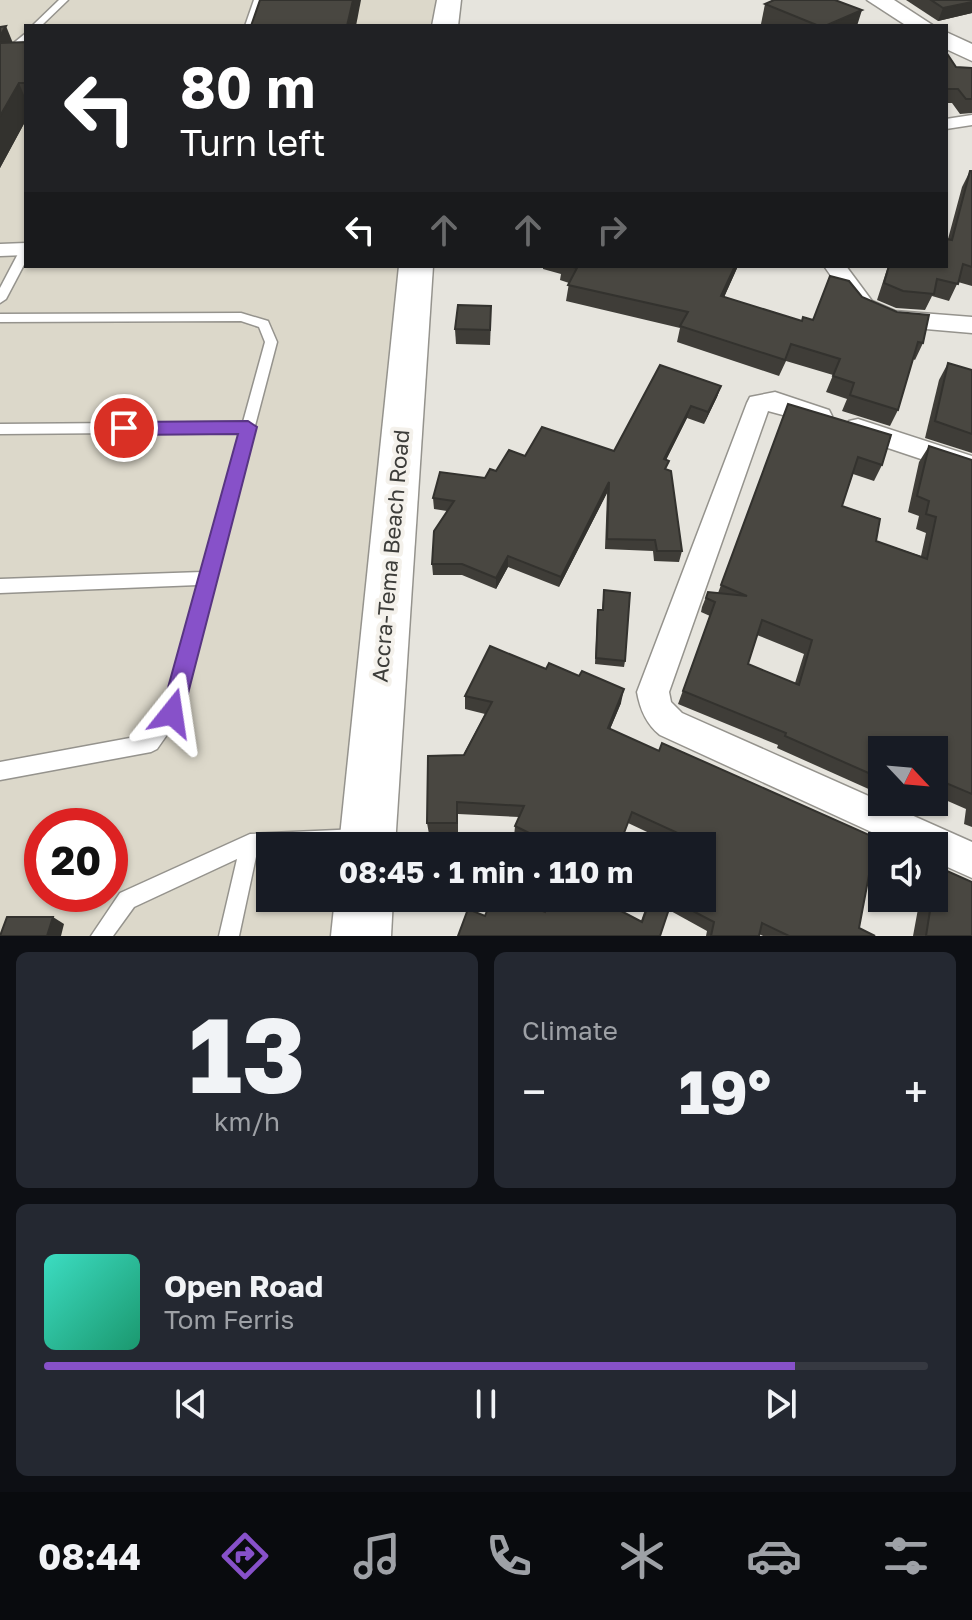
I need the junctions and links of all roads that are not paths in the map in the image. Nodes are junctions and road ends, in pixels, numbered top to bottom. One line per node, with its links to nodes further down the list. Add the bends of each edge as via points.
1 (64, 0): 5 (lane)
2 (258, 0): 6 (lane)
3 (449, 0): 7 (main road)
4 (878, 0): 8 (main road)
5 (38, 24)
6 (250, 24)
7 (445, 24)
8 (920, 24)
9 (24, 38): 11 (lane, via 13,48)
10 (948, 40): 12 (main road)
11 (24, 48)
12 (972, 54)
13 (972, 120): 14 (street)
14 (948, 124)
15 (24, 249): 16 (street)
16 (0, 250)
17 (24, 253): 20 (lane)
18 (416, 268): 29 (main road, Accra-Tema Beach Road)
19 (836, 268): 22 (street, via 864,306 891,318)
20 (0, 299)
21 (0, 318): 23 (lane, via 241,317 264,324 271,342)
22 (972, 325)
23 (248, 427): 24 (lane); 26 (lane)
24 (0, 429)
25 (972, 466): 32 (street, via 775,401 759,403 653,692 659,716 671,724)
26 (208, 578): 27 (lane); 28 (lane, via 172,713 151,743)
27 (0, 586)
28 (0, 771)
29 (368, 832)
30 (250, 843): 31 (lane); 34 (lane, via 127,900); 35 (lane)
31 (256, 843)
32 (972, 860)
33 (363, 912): 36 (main road)
34 (101, 936)
35 (229, 936)
36 (361, 936)

